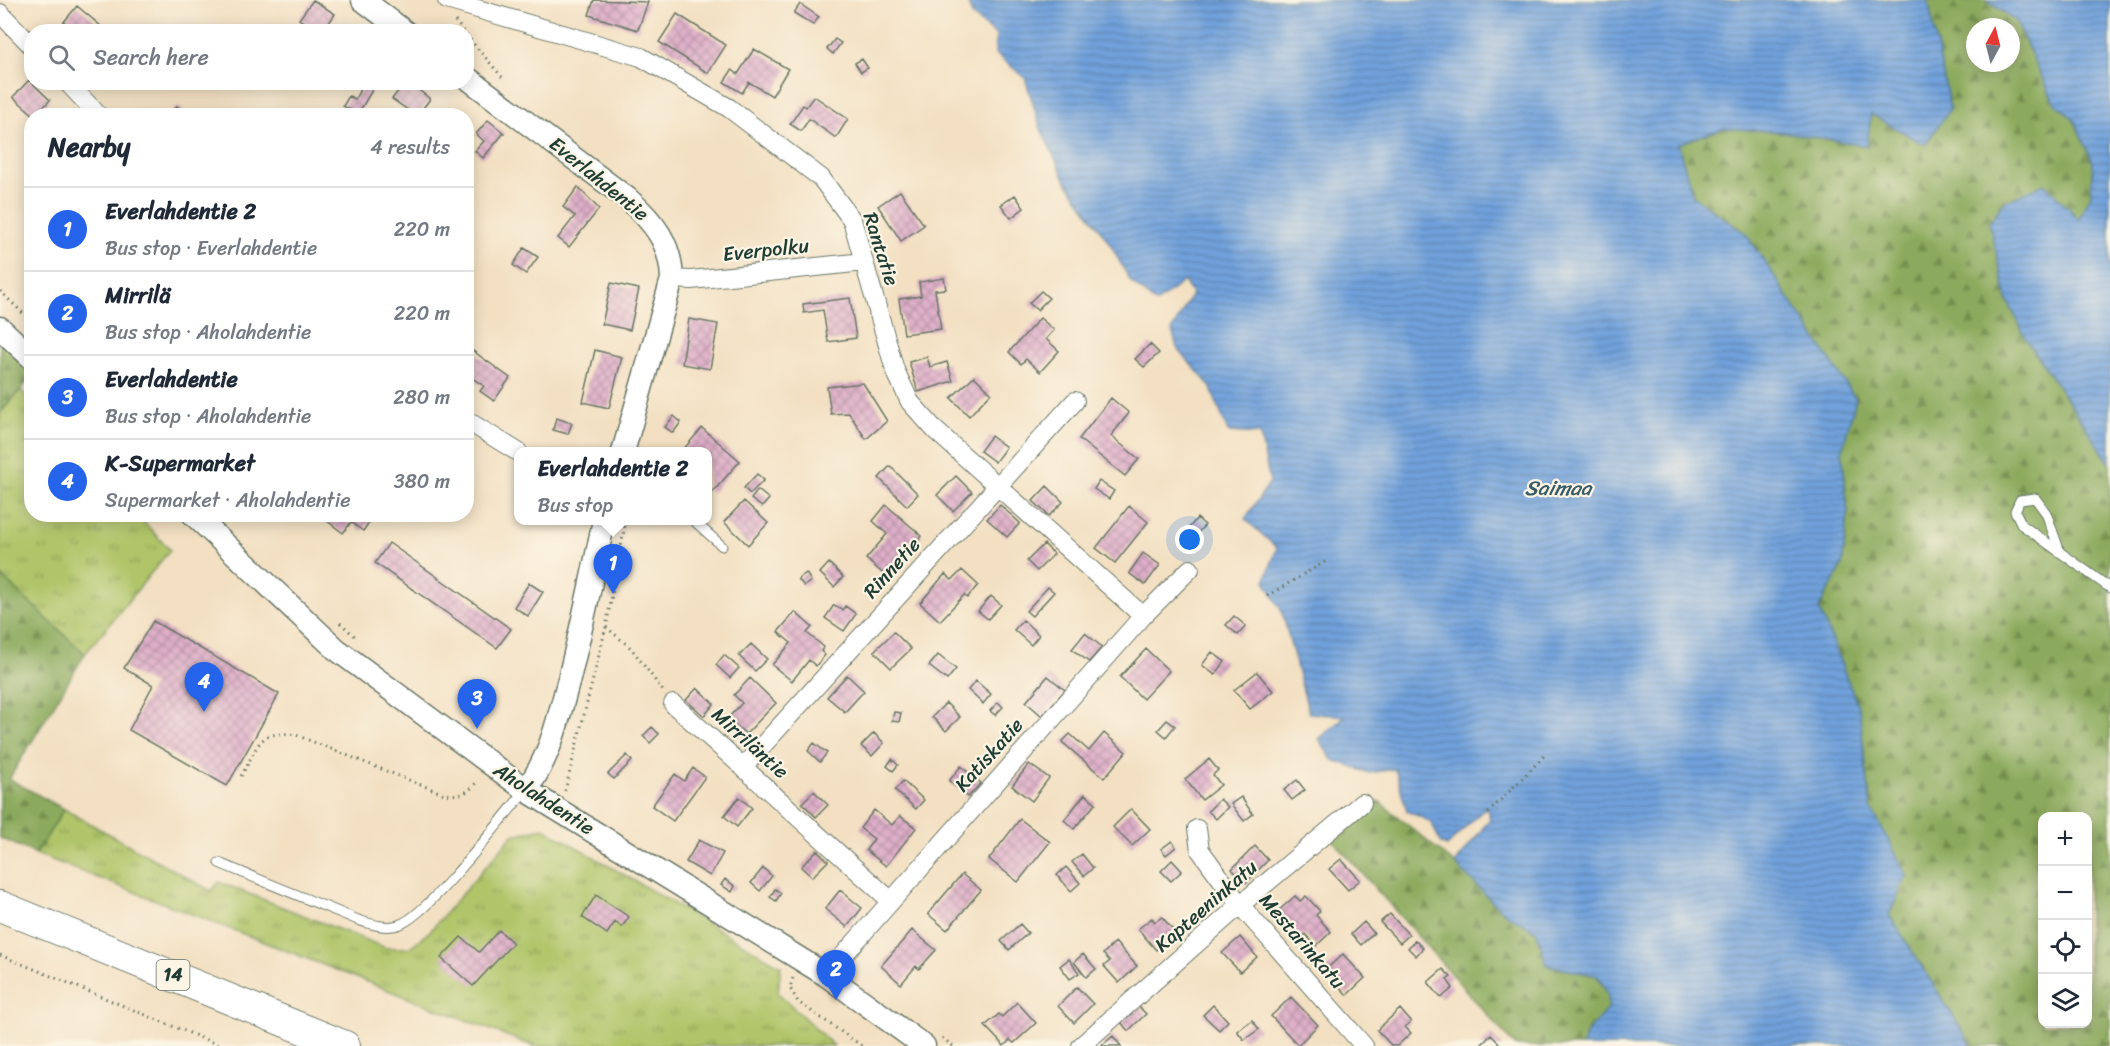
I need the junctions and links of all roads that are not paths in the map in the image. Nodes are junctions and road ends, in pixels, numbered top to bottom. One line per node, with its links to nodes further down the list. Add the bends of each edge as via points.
1 (363, 0): 4 (street)
2 (447, 0): 9 (street, Rantatie, via 641,57 729,108 821,178 852,220)
3 (0, 13): 5 (street)
4 (394, 24)
5 (24, 38)
6 (474, 83): 10 (street, Everlahdentie, via 651,219 672,259)
7 (75, 90): 8 (street)
8 (91, 108)
9 (864, 262): 10 (street, Everpolku); 17 (street, Rantatie, via 895,370 910,402 936,431)
10 (672, 279): 15 (street, Everlahdentie)
11 (0, 328): 12 (street)
12 (24, 350)
13 (1075, 401): 17 (street, Rinnetie)
14 (474, 425): 16 (street)
15 (624, 447)
16 (514, 449)
17 (997, 485): 25 (street, Rantatie); 27 (street, Rinnetie)
18 (201, 522): 28 (street, Aholahdentie, via 336,650 490,764)
19 (603, 525): 28 (street, via 584,621 551,748)
20 (699, 525): 21 (lane)
21 (722, 546)
22 (2059, 549): 22 (lane, via 2046,513 2035,498 2020,500 2015,511 2022,525); 24 (lane)
23 (1190, 569): 25 (street, Katiskatie)
24 (2110, 588)
25 (1143, 616): 32 (street, Katiskatie)
26 (673, 705): 27 (street, Mirriläntie)
27 (743, 766): 32 (street, Mirriläntie)
28 (532, 781): 31 (lane, via 424,909 398,925 376,926 357,920); 35 (street, Aholahdentie)
29 (1362, 803): 33 (street, Kapteeninkatu)
30 (1197, 829): 33 (street, Mestarinkatu, via 1200,850)
31 (219, 863)
32 (890, 900): 35 (street, Katiskatie)
33 (1240, 905): 38 (street, Kapteeninkatu); 39 (street, Mestarinkatu)
34 (0, 906): 37 (highway, 14)
35 (826, 975): 36 (street, Aholahdentie)
36 (930, 1040)
37 (345, 1046)
38 (1081, 1046)
39 (1364, 1046)

